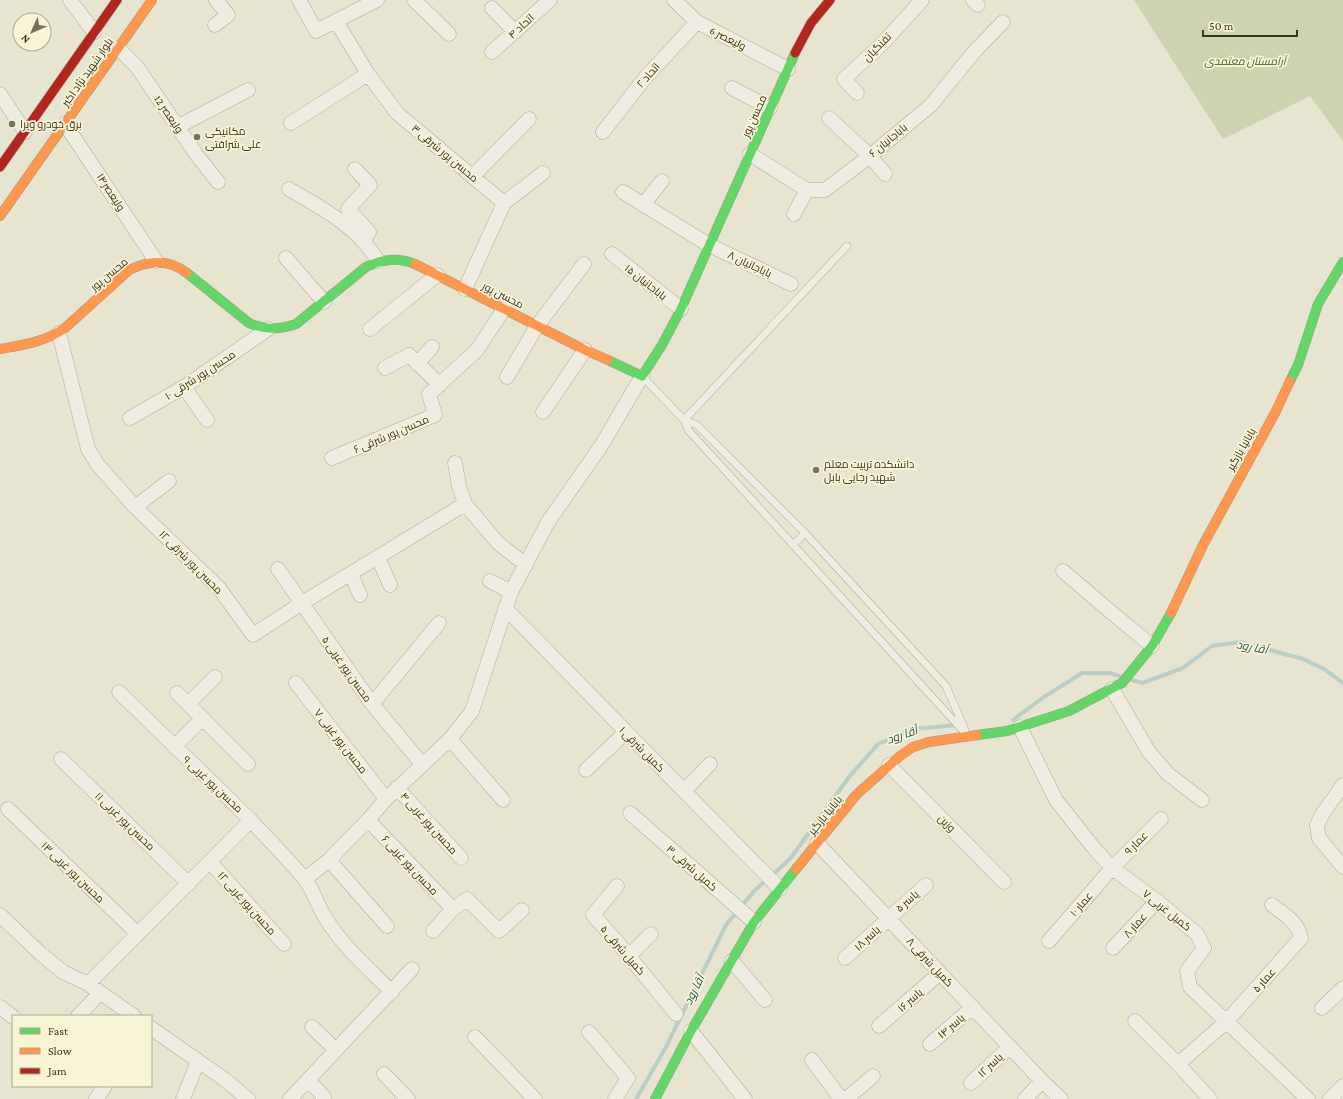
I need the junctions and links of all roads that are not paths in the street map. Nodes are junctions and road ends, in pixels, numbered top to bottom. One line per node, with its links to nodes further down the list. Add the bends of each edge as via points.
1 (70, 0): 17 (street)
2 (116, 0): 17 (main road, بلوار شهید نژاد اکبر)
3 (152, 0): 20 (main road, بلوار شهید نژاد اکبر)
4 (216, 0): 16 (street, via 228,15)
5 (299, 0): 13 (street, via 316,31)
6 (377, 0): 13 (street)
7 (414, 0): 19 (street)
8 (550, 0): 18 (street, اتحاد ۴)
9 (674, 0): 14 (street, ولیعصر 6)
10 (830, 0): 22 (main road, محسن پور, via 806,32)
11 (922, 0): 26 (street, تفنگیان, via 883,43 844,79)
12 (492, 8): 18 (street)
13 (336, 21): 23 (street, محسن پور شرقی ۳)
14 (697, 22): 22 (street, ولیعصر 6); 35 (street, اتحاد ۲, via 645,78)
15 (1003, 22): 37 (street, باباجانیان ۶, via 974,52 931,105)
16 (215, 25)
17 (94, 32): 34 (main road, بلوار شهید نژاد اکبر)
18 (515, 32): 21 (street, اتحاد ۴)
19 (449, 34)
20 (118, 48): 31 (main road, بلوار شهید نژاد اکبر); 33 (street, ولیعصر 12, via 137,67)
21 (492, 52)
22 (788, 68): 28 (main road, محسن پور)
23 (368, 74): 32 (street); 42 (street, محسن پور شرقی ۳, via 397,113)
24 (732, 88): 28 (street)
25 (248, 90): 33 (street)
26 (857, 93)
27 (0, 94): 34 (street)
28 (770, 108): 36 (main road, محسن پور)
29 (829, 118): 37 (street)
30 (529, 119): 42 (street)
31 (65, 124): 51 (main road, بلوار شهید نژاد اکبر); 57 (street, ولیعصر۱۴)
32 (290, 124)
33 (177, 127): 44 (street, ولیعصر 12)
34 (25, 132): 38 (main road, بلوار شهید نژاد اکبر)
35 (603, 132)
36 (750, 154): 46 (street); 53 (main road, محسن پور)
37 (870, 156): 41 (street); 46 (street, باباجانیان ۶, via 824,190)
38 (0, 167)
39 (354, 169): 52 (street, via 370,186 348,209 369,232)
40 (543, 174): 48 (street)
41 (885, 174)
42 (473, 176): 48 (street, محسن پور شرقی ۳)
43 (662, 181): 49 (street)
44 (218, 182)
45 (288, 189): 52 (street, via 334,216)
46 (807, 190): 50 (street)
47 (623, 192): 49 (street, باباجانیان ۸)
48 (504, 203): 63 (street)
49 (643, 205): 53 (street, باباجانیان ۸)
50 (794, 214)
51 (0, 216)
52 (364, 240): 58 (street)
53 (709, 245): 62 (street, باباجانیان ۸); 66 (main road, محسن پور)
54 (847, 246): 83 (lane)
55 (612, 254): 66 (street, باباجانیان ۱۵)
56 (286, 258): 64 (street)
57 (156, 261): 68 (main road, محسن پور, via 167,262 180,268 249,323); 70 (main road, محسن پور, via 129,270)
58 (378, 261): 61 (main road, محسن پور, via 403,259); 64 (main road, محسن پور, via 366,267)
59 (1343, 262): 103 (main road, بابانیا بازگیر, via 1318,304 1298,365 1275,413)
60 (584, 264): 67 (street)
61 (437, 275): 63 (main road, محسن پور); 69 (street)
62 (792, 284)
63 (465, 289): 65 (main road, محسن پور)
64 (324, 302): 68 (main road, محسن پور, via 296,324 278,330)
65 (504, 309): 67 (main road, محسن پور); 78 (street, محسن پور شرقی ۶, via 477,350)
66 (681, 309): 76 (main road, محسن پور)
67 (537, 326): 73 (main road, محسن پور); 77 (street)
68 (268, 329): 79 (street, محسن پور شرقی ۱۰)
69 (370, 329)
70 (59, 333): 72 (main road, محسن پور, via 36,343); 88 (street, محسن پور شرقی ۱۲, via 88,449 98,465)
71 (432, 347): 74 (street)
72 (0, 349)
73 (584, 350): 76 (main road, محسن پور); 80 (street)
74 (417, 364): 75 (street, via 409,355); 78 (street)
75 (385, 368)
76 (642, 376): 83 (lane); 92 (street, via 601,446 548,522)
77 (507, 377)
78 (440, 385): 84 (street, محسن پور شرقی ۶, via 429,394 435,415)
79 (184, 387): 81 (street, محسن پور شرقی ۱۰); 82 (street)
80 (543, 412)
81 (130, 418)
82 (207, 420)
83 (684, 420): 89 (lane, via 697,425); 90 (lane, via 690,431)
84 (332, 458)
85 (455, 463): 87 (street)
86 (169, 481): 88 (street)
87 (465, 504): 91 (street, محسن پور شرقی ۱۲); 92 (street, via 498,543)
88 (135, 506): 100 (street, محسن پور شرقی ۱۲, via 219,588 253,635)
89 (805, 533): 90 (lane); 114 (lane, via 946,686)
90 (793, 545): 114 (lane)
91 (378, 557): 95 (street, محسن پور شرقی ۱۲); 97 (street)
92 (526, 565): 98 (street)
93 (278, 569): 100 (street, محسن پور غربی ۵)
94 (1063, 571): 103 (street, via 1111,612)
95 (351, 574): 99 (street); 100 (street, محسن پور شرقی ۱۲)
96 (490, 581): 98 (street)
97 (390, 585)
98 (512, 592): 101 (street)
99 (360, 594)
100 (302, 603): 110 (street, محسن پور غربی ۵)
101 (506, 608): 113 (street, کمیل شرقی ۱); 115 (street, via 472,711)
102 (439, 623): 110 (street)
103 (1148, 651): 106 (main road, بابانیا بازگیر)
104 (215, 677): 109 (street)
105 (296, 683): 126 (street, محسن پور غربی ۷)
106 (1117, 686): 112 (main road, بابانیا بازگیر, via 1069,711); 128 (street, via 1149,752 1168,774)
107 (119, 692): 116 (street, محسن پور غربی ۹)
108 (177, 693): 109 (street)
109 (188, 704): 111 (street)
110 (372, 704): 119 (street, محسن پور غربی ۵)
111 (203, 718): 116 (street); 118 (street)
112 (1020, 727): 114 (main road, بابانیا بازگیر); 139 (street, کمیل غربی ۷, via 1056,800)
113 (626, 732): 122 (street); 125 (street, کمیل شرقی ۱)
114 (968, 736): 121 (main road, بابانیا بازگیر, via 913,747)
115 (450, 739): 119 (street); 127 (street)
116 (174, 747): 132 (street, محسن پور غربی ۹)
117 (61, 759): 142 (street, محسن پور غربی ۱۱)
118 (248, 764)
119 (422, 764): 124 (street)
120 (710, 764): 125 (street)
121 (889, 765): 134 (main road, بابانیا بازگیر, via 857,794); 141 (street, وزین)
122 (586, 770)
123 (1343, 785): 138 (street, via 1316,825 1319,838)
124 (397, 788): 126 (street); 135 (street, محسن پور غربی ۴)
125 (684, 791): 145 (street, کمیل شرقی ۱)
126 (386, 799): 133 (street)
127 (503, 800)
128 (1202, 800)
129 (8, 809): 155 (street, محسن پور غربی ۱۳)
130 (630, 813): 152 (street, کمیل شرقی ۳)
131 (1161, 819): 139 (street, عمار ۹)
132 (251, 820): 137 (street); 140 (street, محسن پور غربی ۹)
133 (368, 820): 136 (street); 148 (street, محسن پور غربی ۶)
134 (818, 843): 145 (main road, بابانیا بازگیر); 151 (street, کمیل شرقی ۸)
135 (461, 858)
136 (329, 860): 140 (street); 153 (street)
137 (210, 862): 142 (street); 158 (street, محسن پور غربی ۱۲)
138 (1343, 867)
139 (1112, 868): 146 (street, کمیل غربی ۷); 157 (street, عمار ۱۰)
140 (305, 879): 167 (street, محسن پور غربی ۹, via 325,918 347,947)
141 (1004, 882)
142 (188, 884): 155 (street)
143 (926, 885): 151 (street, یاسر ۵)
144 (617, 886): 160 (street, کمیل شرقی ۵, via 593,915)
145 (780, 889): 152 (main road, بابانیا بازگیر)
146 (1157, 901): 159 (street, عمار ۸); 177 (street, کمیل غربی ۷, via 1197,934 1204,948 1187,971 1190,986)
147 (1272, 904): 177 (street, عمار ۵, via 1294,922 1301,938)
148 (452, 909): 149 (street, via 467,898 499,931); 154 (street)
149 (522, 910)
150 (0, 915): 166 (street, via 63,972)
151 (888, 918): 161 (street, یاسر ۱۸); 164 (street, کمیل شرقی ۸)
152 (754, 922): 162 (main road, بابانیا بازگیر)
153 (387, 926)
154 (434, 931)
155 (138, 934): 166 (street)
156 (651, 934): 160 (street)
157 (1049, 941)
158 (284, 944)
159 (1113, 948)
160 (629, 956): 172 (street, کمیل شرقی ۵)
161 (845, 958)
162 (732, 960): 168 (street); 182 (main road, بابانیا بازگیر)
163 (412, 969): 167 (street)
164 (940, 973): 170 (street, کمیل شرقی ۸); 178 (street, یاسر ۱۶)
165 (1343, 988): 171 (street)
166 (94, 989): 173 (street); 174 (street)
167 (392, 992): 186 (street)
168 (765, 1000)
169 (0, 1007): 175 (street)
170 (972, 1007): 184 (street, یاسر ۱۴); 185 (street, کمیل شرقی ۸)
171 (1322, 1008)
172 (676, 1014)
173 (79, 1015)
174 (133, 1015)
175 (12, 1016)
176 (1135, 1021): 189 (street)
177 (1226, 1022): 189 (street, عمار ۵); 212 (street, کمیل غربی ۷)
178 (880, 1026)
179 (312, 1027): 186 (street)
180 (152, 1029): 188 (street)
181 (589, 1032): 204 (street, via 628,1078)
182 (691, 1032): 205 (main road, بابانیا بازگیر); 206 (street)
183 (475, 1037): 203 (street)
184 (930, 1044)
185 (1010, 1047): 193 (street, کمیل شرقی ۸); 194 (street, یاسر ۱۲)
186 (336, 1050): 192 (street)
187 (812, 1060): 207 (street)
188 (198, 1061): 200 (street); 201 (street)
189 (1178, 1064): 211 (street)
190 (384, 1074): 198 (street)
191 (873, 1076): 208 (street)
192 (308, 1080): 197 (street); 202 (street)
193 (1042, 1081): 209 (street); 210 (street, کمیل شرقی ۸)
194 (971, 1083)
195 (1343, 1086): 213 (street)
196 (104, 1087): 199 (street)
197 (324, 1097)
198 (404, 1098)
199 (96, 1099)
200 (183, 1099)
201 (248, 1099)
202 (290, 1099)
203 (535, 1099)
204 (615, 1099)
205 (655, 1099)
206 (745, 1099)
207 (841, 1099)
208 (846, 1099)
209 (1025, 1099)
210 (1061, 1099)
211 (1210, 1099)
212 (1308, 1099)
213 (1330, 1099)

